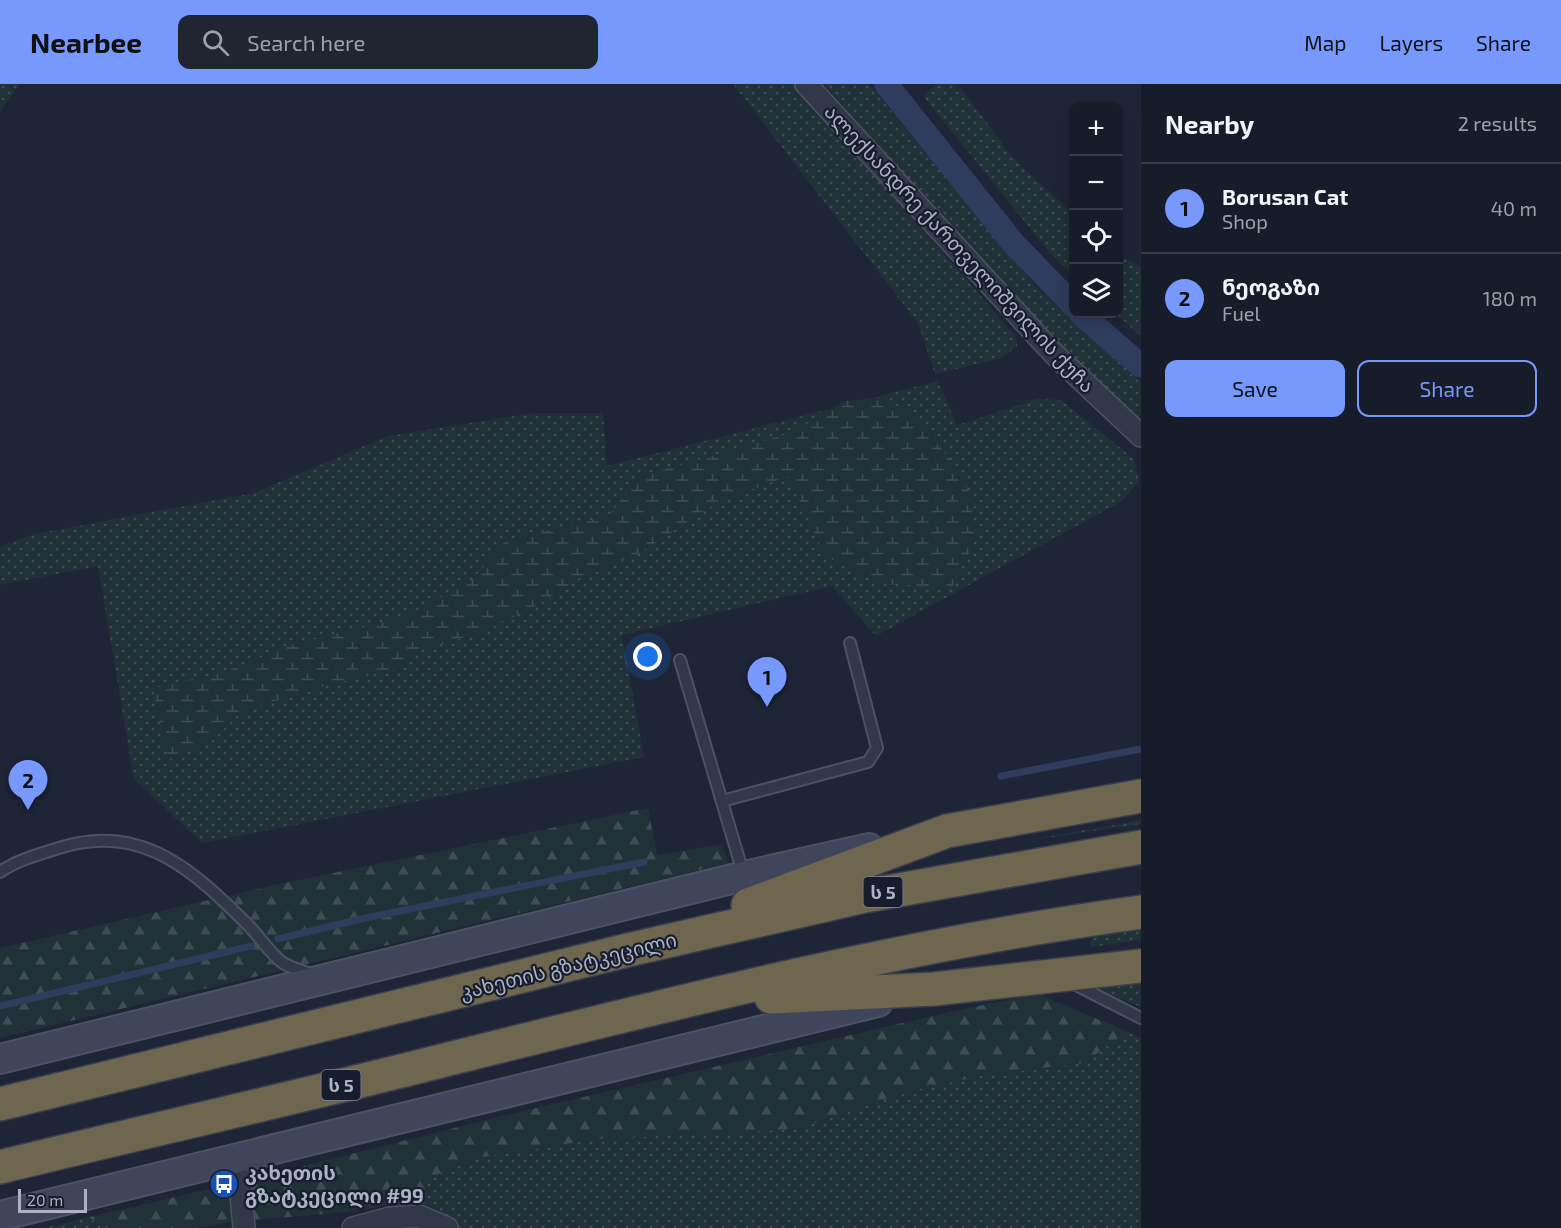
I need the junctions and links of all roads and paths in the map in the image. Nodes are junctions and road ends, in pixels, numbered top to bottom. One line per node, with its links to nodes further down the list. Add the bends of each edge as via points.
1 (806, 84): 2 (street, ალექსანდრე ქართველიშვილის ქუჩა, via 1054,354)
2 (1141, 436)
3 (850, 643): 6 (lane, via 878,748 868,762)
4 (681, 660): 6 (lane)
5 (1141, 796): 7 (highway)
6 (722, 801): 10 (lane)
7 (947, 831): 10 (street); 13 (highway)
8 (1141, 847): 13 (highway, კახეთის გზატკეცილი / ს 5, via 865,896)
9 (0, 872): 16 (lane, via 72,844 109,840 146,846 180,863 283,963)
10 (744, 876): 16 (street)
11 (1141, 912): 12 (highway, ს 5)
12 (1055, 924): 17 (highway); 18 (highway, ს 5, via 866,959)
13 (628, 950): 21 (highway, კახეთის გზატკეცილი / ს 5)
14 (1141, 966): 15 (highway)
15 (1058, 976): 17 (highway); 19 (lane)
16 (324, 980): 20 (street)
17 (934, 989): 18 (highway); 22 (street)
18 (682, 1001): 23 (highway, ს 5)
19 (1141, 1018)
20 (0, 1059)
21 (0, 1104)
22 (233, 1160): 24 (street); 25 (street, via 240,1182)
23 (0, 1167)
24 (0, 1216)
25 (244, 1228)
26 (353, 1228): 27 (street, via 390,1218 419,1216)
27 (447, 1228)

